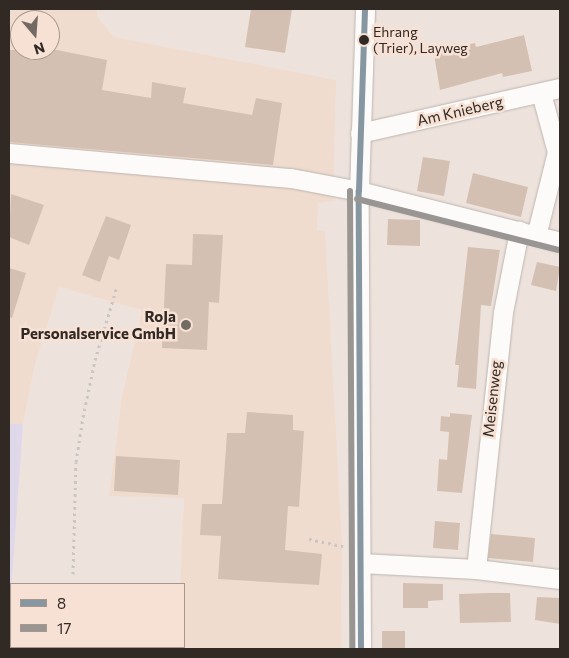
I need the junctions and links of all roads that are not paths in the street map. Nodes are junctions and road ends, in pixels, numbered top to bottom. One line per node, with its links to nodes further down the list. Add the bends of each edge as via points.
1 (365, 9): 4 (street)
2 (560, 88): 3 (street, Am Knieberg)
3 (541, 93): 4 (street, Am Knieberg); 7 (street, Meisenweg, via 557,152)
4 (360, 133): 6 (street)
5 (9, 153): 6 (street, via 291,178)
6 (358, 191): 7 (street); 9 (street)
7 (528, 234): 8 (street); 10 (street, Meisenweg, via 499,339)
8 (560, 242)
9 (360, 557): 10 (street); 12 (street)
10 (476, 568): 11 (street)
11 (560, 579)
12 (361, 649)

